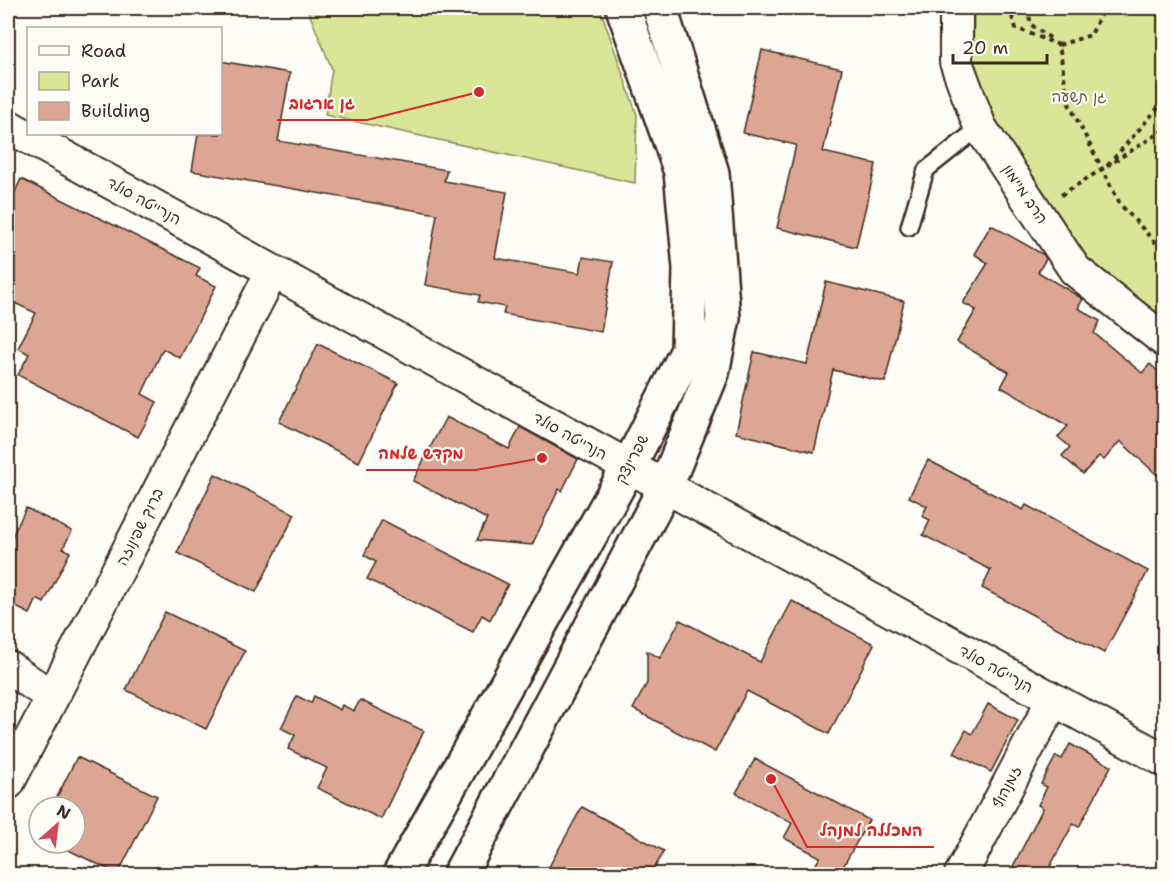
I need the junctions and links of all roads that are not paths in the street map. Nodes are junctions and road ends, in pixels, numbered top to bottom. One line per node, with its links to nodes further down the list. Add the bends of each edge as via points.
1 (623, 8): 9 (street, שפרינצק, via 681,172 690,268 688,350)
2 (660, 8): 10 (street, via 712,173 723,318 712,373)
3 (956, 8): 5 (street, הרב מיימון, via 956,62)
4 (8, 126): 7 (street, הנרייטה סולד)
5 (980, 127): 6 (lane, via 926,170); 8 (street, הרב מיימון, via 1075,270)
6 (909, 228)
7 (272, 272): 9 (street, הנרייטה סולד); 12 (street, ברוך שפינוזה)
8 (1164, 340)
9 (628, 468): 10 (street, הנרייטה סולד); 16 (street, שפרינצק)
10 (665, 488): 13 (street, הנרייטה סולד); 17 (street)
11 (8, 667): 12 (street)
12 (52, 697): 15 (street, ברוך שפינוזה)
13 (1053, 700): 14 (street, הנרייטה סולד); 18 (street, זמנהוף)
14 (1164, 760)
15 (8, 783)
16 (400, 874)
17 (460, 874)
18 (961, 874)

